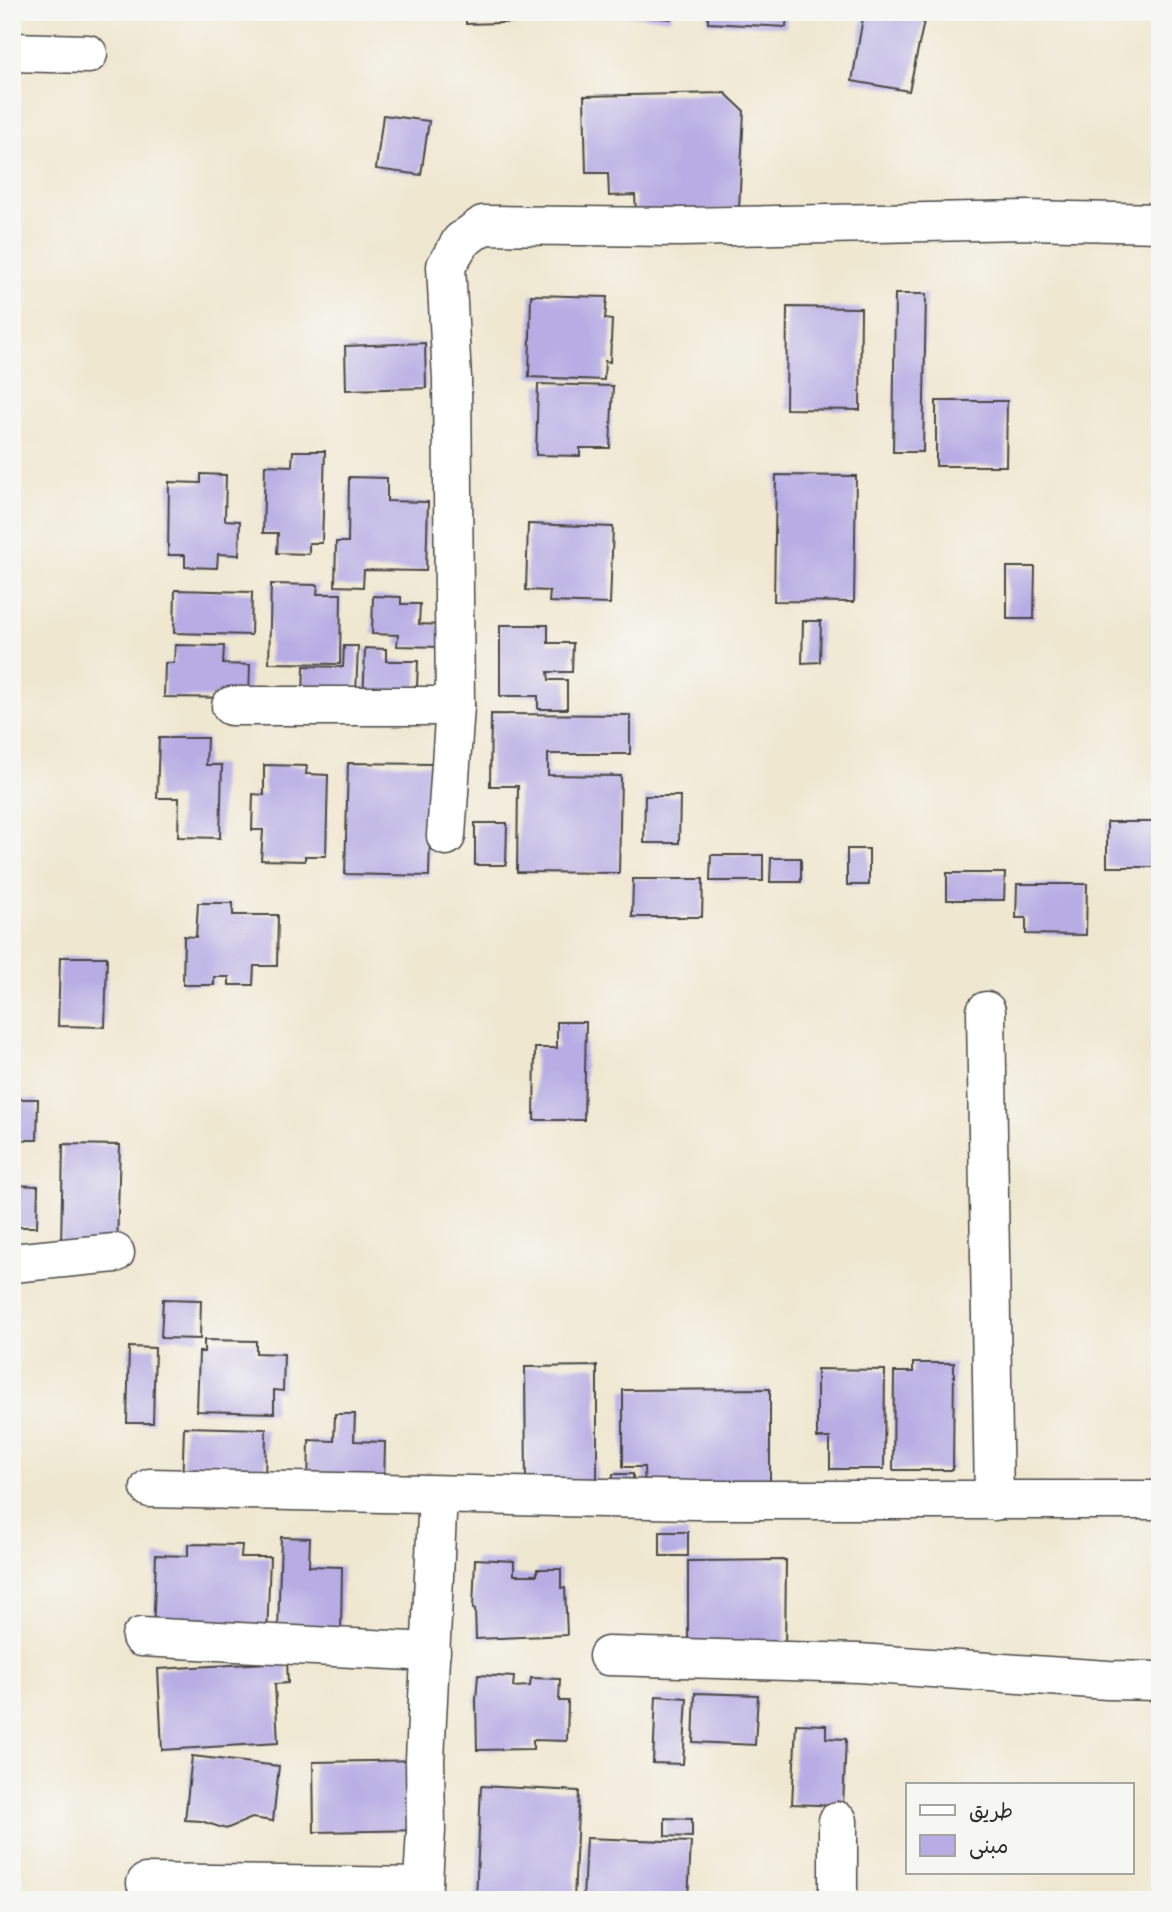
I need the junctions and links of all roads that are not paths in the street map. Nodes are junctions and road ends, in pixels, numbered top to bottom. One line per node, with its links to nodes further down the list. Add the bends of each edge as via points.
1 (12, 52): 2 (street)
2 (88, 54)
3 (1160, 223): 5 (street, via 483,225 461,241 446,266 452,379)
4 (231, 706): 5 (street)
5 (455, 706): 6 (street)
6 (446, 836)
7 (986, 1011): 13 (street)
8 (115, 1253): 9 (street)
9 (12, 1263)
10 (150, 1488): 11 (street)
11 (438, 1495): 13 (street); 15 (street)
12 (1160, 1500): 13 (street)
13 (993, 1501)
14 (141, 1637): 15 (street)
15 (431, 1652): 20 (street)
16 (608, 1656): 17 (street, via 858,1663)
17 (1160, 1681)
18 (838, 1821): 21 (street)
19 (146, 1883): 20 (street)
20 (421, 1893)
21 (838, 1900)

